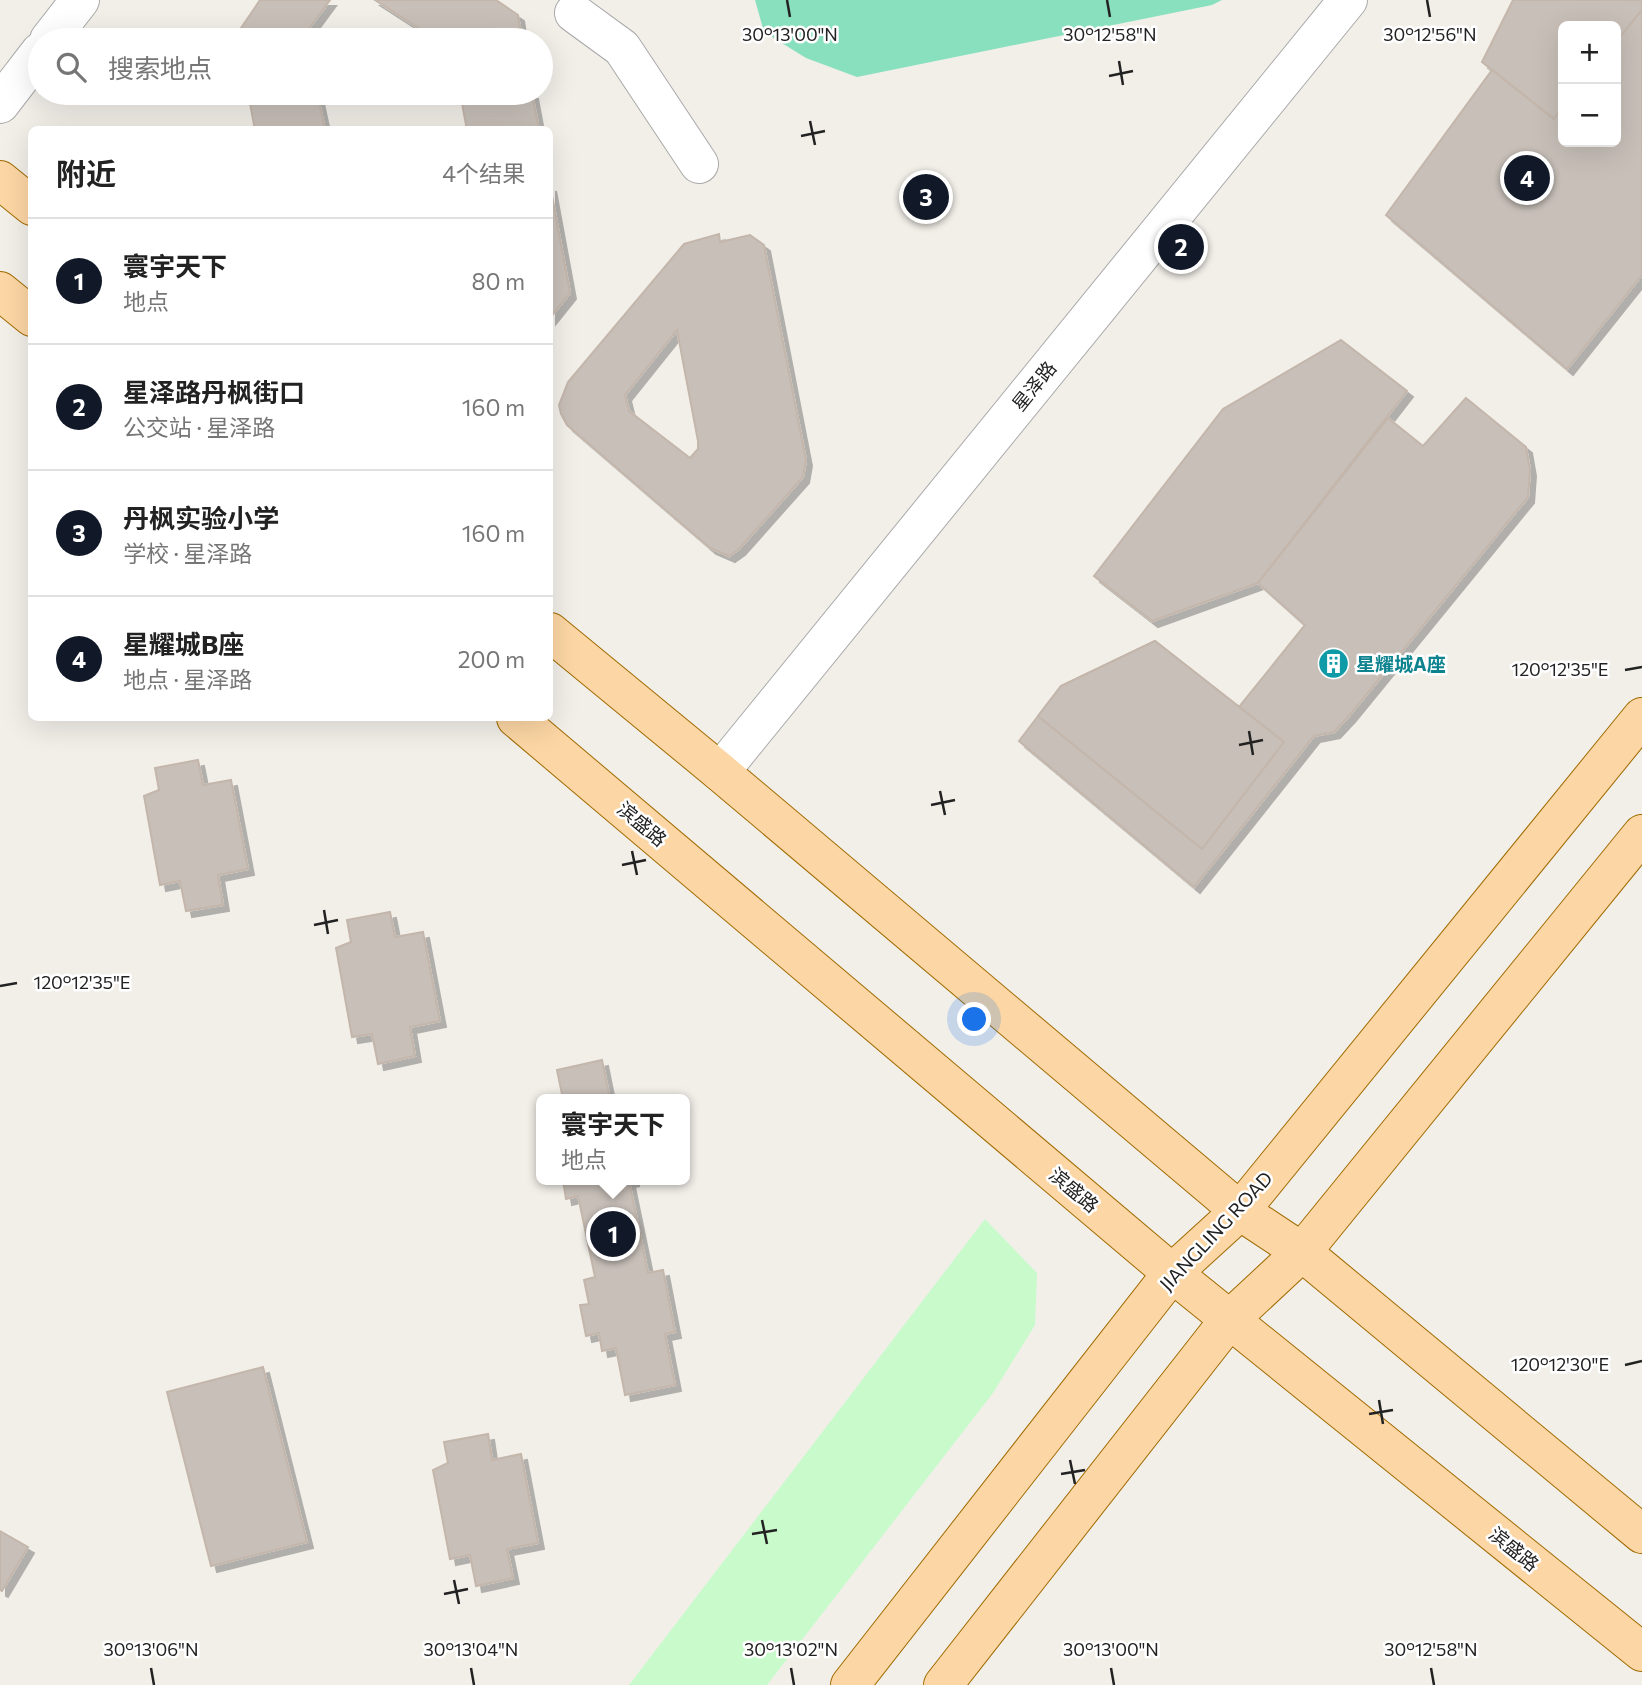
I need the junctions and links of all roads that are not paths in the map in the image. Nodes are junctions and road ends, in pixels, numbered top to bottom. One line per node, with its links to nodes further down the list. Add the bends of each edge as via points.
1 (80, 0): 4 (street)
2 (1348, 0): 15 (street, 星泽路)
3 (571, 4): 7 (street, via 622,48)
4 (58, 28)
5 (28, 68): 6 (street)
6 (0, 104)
7 (699, 164)
8 (0, 180): 9 (main road)
9 (28, 203)
10 (0, 291): 11 (main road)
11 (28, 314)
12 (553, 634): 15 (main road)
13 (1642, 718): 17 (main road, JIANGLING ROAD)
14 (520, 721): 19 (main road, 滨盛路)
15 (720, 772): 17 (main road)
16 (1642, 834): 18 (main road)
17 (1240, 1211): 18 (main road); 19 (main road, JIANGLING ROAD)
18 (1302, 1252): 20 (main road); 21 (main road)
19 (1172, 1273): 20 (main road, 滨盛路); 23 (main road, JIANGLING ROAD)
20 (1229, 1320): 22 (main road, 滨盛路); 24 (main road)
21 (1642, 1534)
22 (1642, 1652)
23 (850, 1685)
24 (943, 1685)

